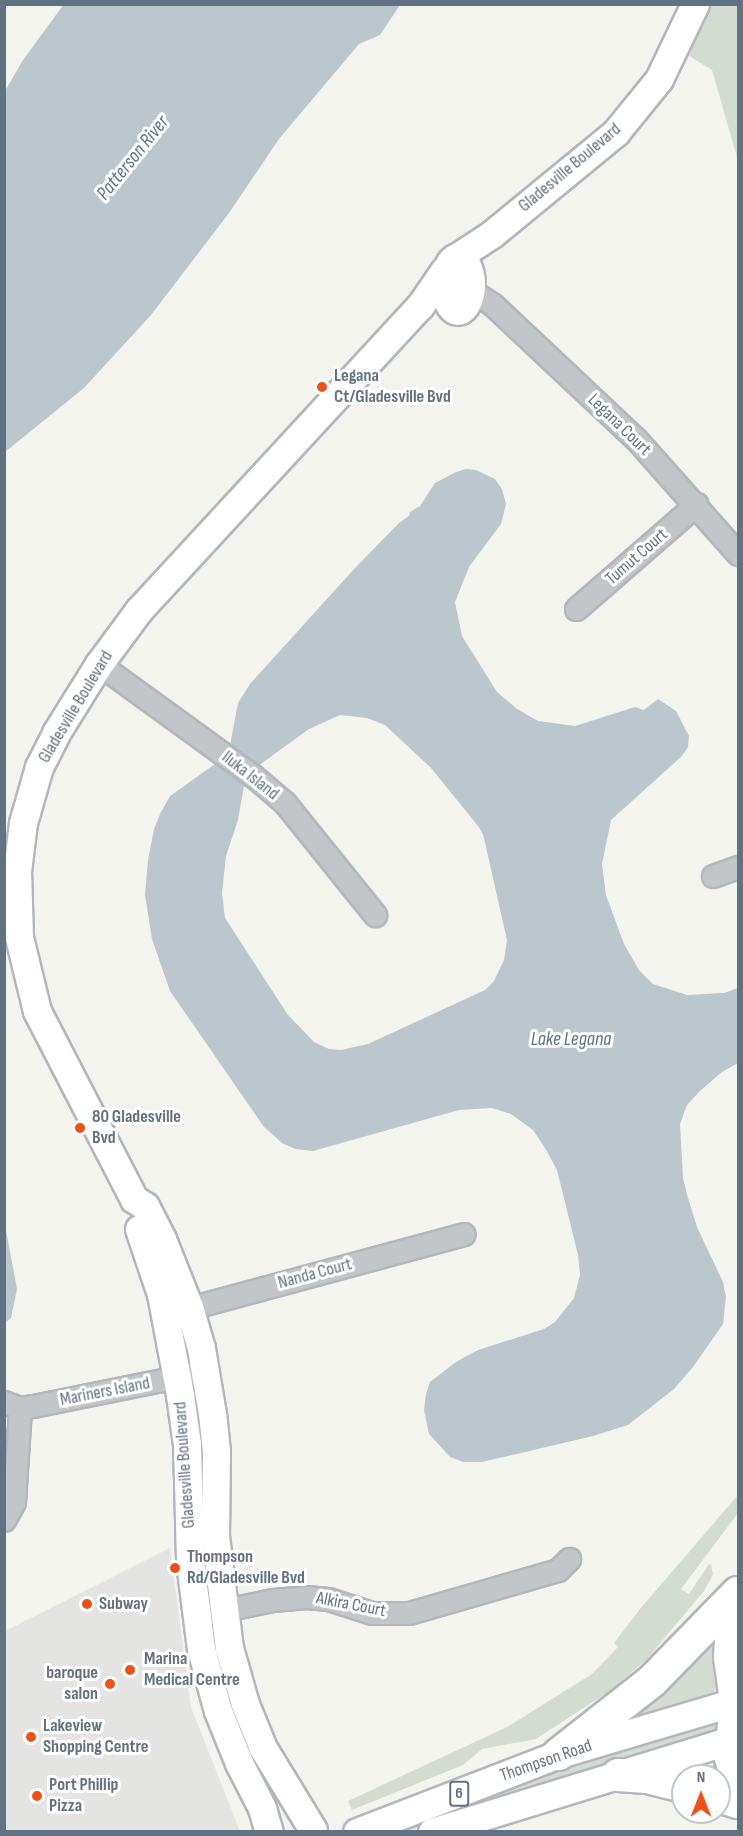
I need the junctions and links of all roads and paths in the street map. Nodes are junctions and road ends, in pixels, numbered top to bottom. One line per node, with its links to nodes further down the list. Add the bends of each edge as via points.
1 (696, 4): 2 (main road, Gladesville Boulevard, via 669,63 631,115 601,146 492,234)
2 (459, 272): 3 (street, Legana Court, via 636,439); 6 (main road, Gladesville Boulevard, via 435,298 420,306 170,575 138,610)
3 (697, 504): 4 (street, Legana Court); 5 (street, Tumut Court)
4 (738, 554)
5 (576, 609)
6 (99, 664): 9 (street, Iluka Island, via 285,803); 11 (main road, Gladesville Boulevard, via 36,774 23,823 16,895 19,937 37,1011 134,1199 145,1206 159,1233)
7 (738, 867): 8 (street)
8 (713, 876)
9 (375, 915)
10 (464, 1234): 11 (street, Nanda Court)
11 (178, 1311): 12 (main road, Gladesville Boulevard); 13 (main road, Gladesville Boulevard)
12 (206, 1370): 13 (street, Mariners Island); 18 (main road, Gladesville Boulevard, via 216,1451 215,1536)
13 (177, 1377): 14 (street, Mariners Island); 20 (main road, Gladesville Boulevard, via 187,1444 190,1562)
14 (12, 1405): 15 (street, via 14,1502)
15 (4, 1520)
16 (569, 1559): 18 (street, Alkira Court, via 558,1570 410,1613 372,1613 328,1599 306,1597)
17 (738, 1593): 23 (highway, via 652,1681)
18 (222, 1610): 20 (street, Alkira Court); 27 (main road, Gladesville Boulevard, via 240,1690 263,1748)
19 (738, 1614): 21 (highway, via 732,1628 730,1657)
20 (196, 1616): 28 (main road, Gladesville Boulevard, via 218,1711)
21 (737, 1701): 22 (highway); 23 (main road, Thompson Road / 6)
22 (735, 1739): 24 (main road, Thompson Road / 6); 25 (highway, via 731,1758)
23 (559, 1754): 29 (main road, Thompson Road / 6)
24 (618, 1775): 26 (highway); 30 (main road, Thompson Road / 6)
25 (738, 1780)
26 (671, 1783)
27 (310, 1831)
28 (269, 1832)
29 (357, 1832)
30 (432, 1832)

